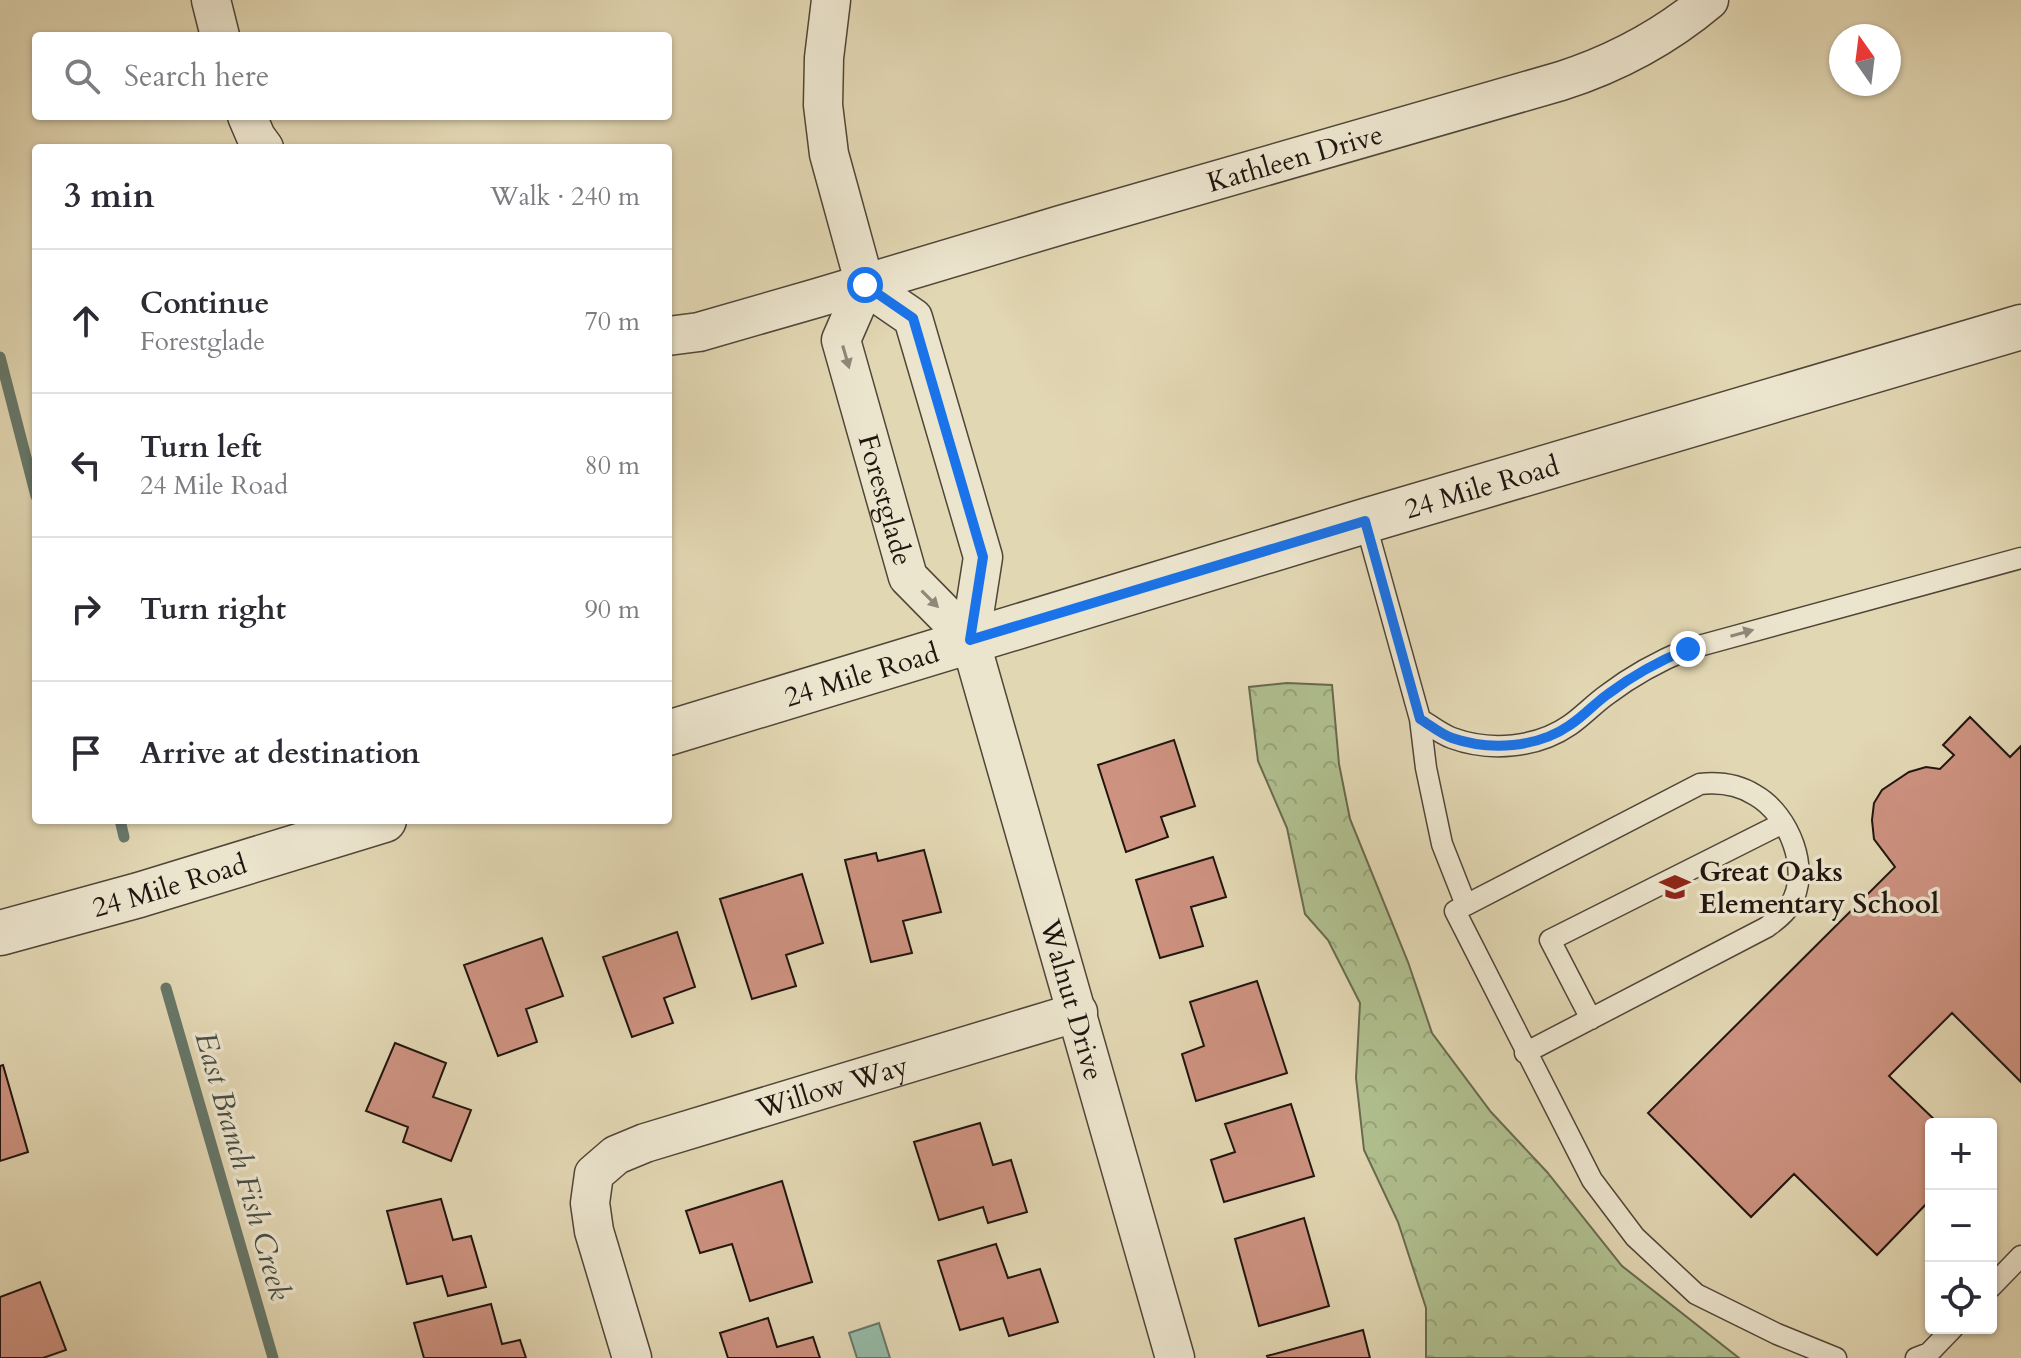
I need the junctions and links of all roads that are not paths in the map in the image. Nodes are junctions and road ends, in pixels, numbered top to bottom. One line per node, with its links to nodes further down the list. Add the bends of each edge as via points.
1 (211, 0): 4 (street)
2 (831, 0): 7 (street, via 823,105 829,154)
3 (1709, 0): 7 (street, Kathleen Drive, via 1646,46 1602,68)
4 (219, 32)
5 (249, 120): 6 (street)
6 (261, 144)
7 (865, 285): 9 (street, Kathleen Drive); 12 (street, via 913,318 983,557); 12 (street, Forestglade, one-way to 12, via 841,340 908,577)
8 (2021, 327): 10 (street, 24 Mile Road)
9 (672, 335)
10 (1365, 521): 12 (street, 24 Mile Road); 13 (lane)
11 (2021, 558): 13 (lane, one-way to 11, via 1451,738 1483,744 1545,740 1654,663 1688,649)
12 (970, 640): 14 (street, 24 Mile Road); 19 (street, Walnut Drive)
13 (1420, 719): 17 (lane, via 1439,831)
14 (672, 732)
15 (1783, 823): 17 (lane, via 1757,795 1722,784 1700,784); 20 (lane, via 1799,867 1796,891 1785,912 1767,927); 20 (lane, via 1550,940)
16 (371, 824): 18 (street, 24 Mile Road)
17 (1466, 905): 21 (lane, via 1455,911)
18 (0, 933)
19 (1078, 1012): 25 (street, Willow Way, via 616,1155 594,1174 590,1203); 26 (street, Walnut Drive)
20 (1591, 1019): 21 (lane)
21 (1525, 1053): 27 (lane, via 1592,1180 1635,1237 1696,1294)
22 (2021, 1256): 23 (lane)
23 (1997, 1281)
24 (1947, 1334): 28 (lane)
25 (632, 1358)
26 (1175, 1358)
27 (1836, 1358)
28 (1916, 1358)

